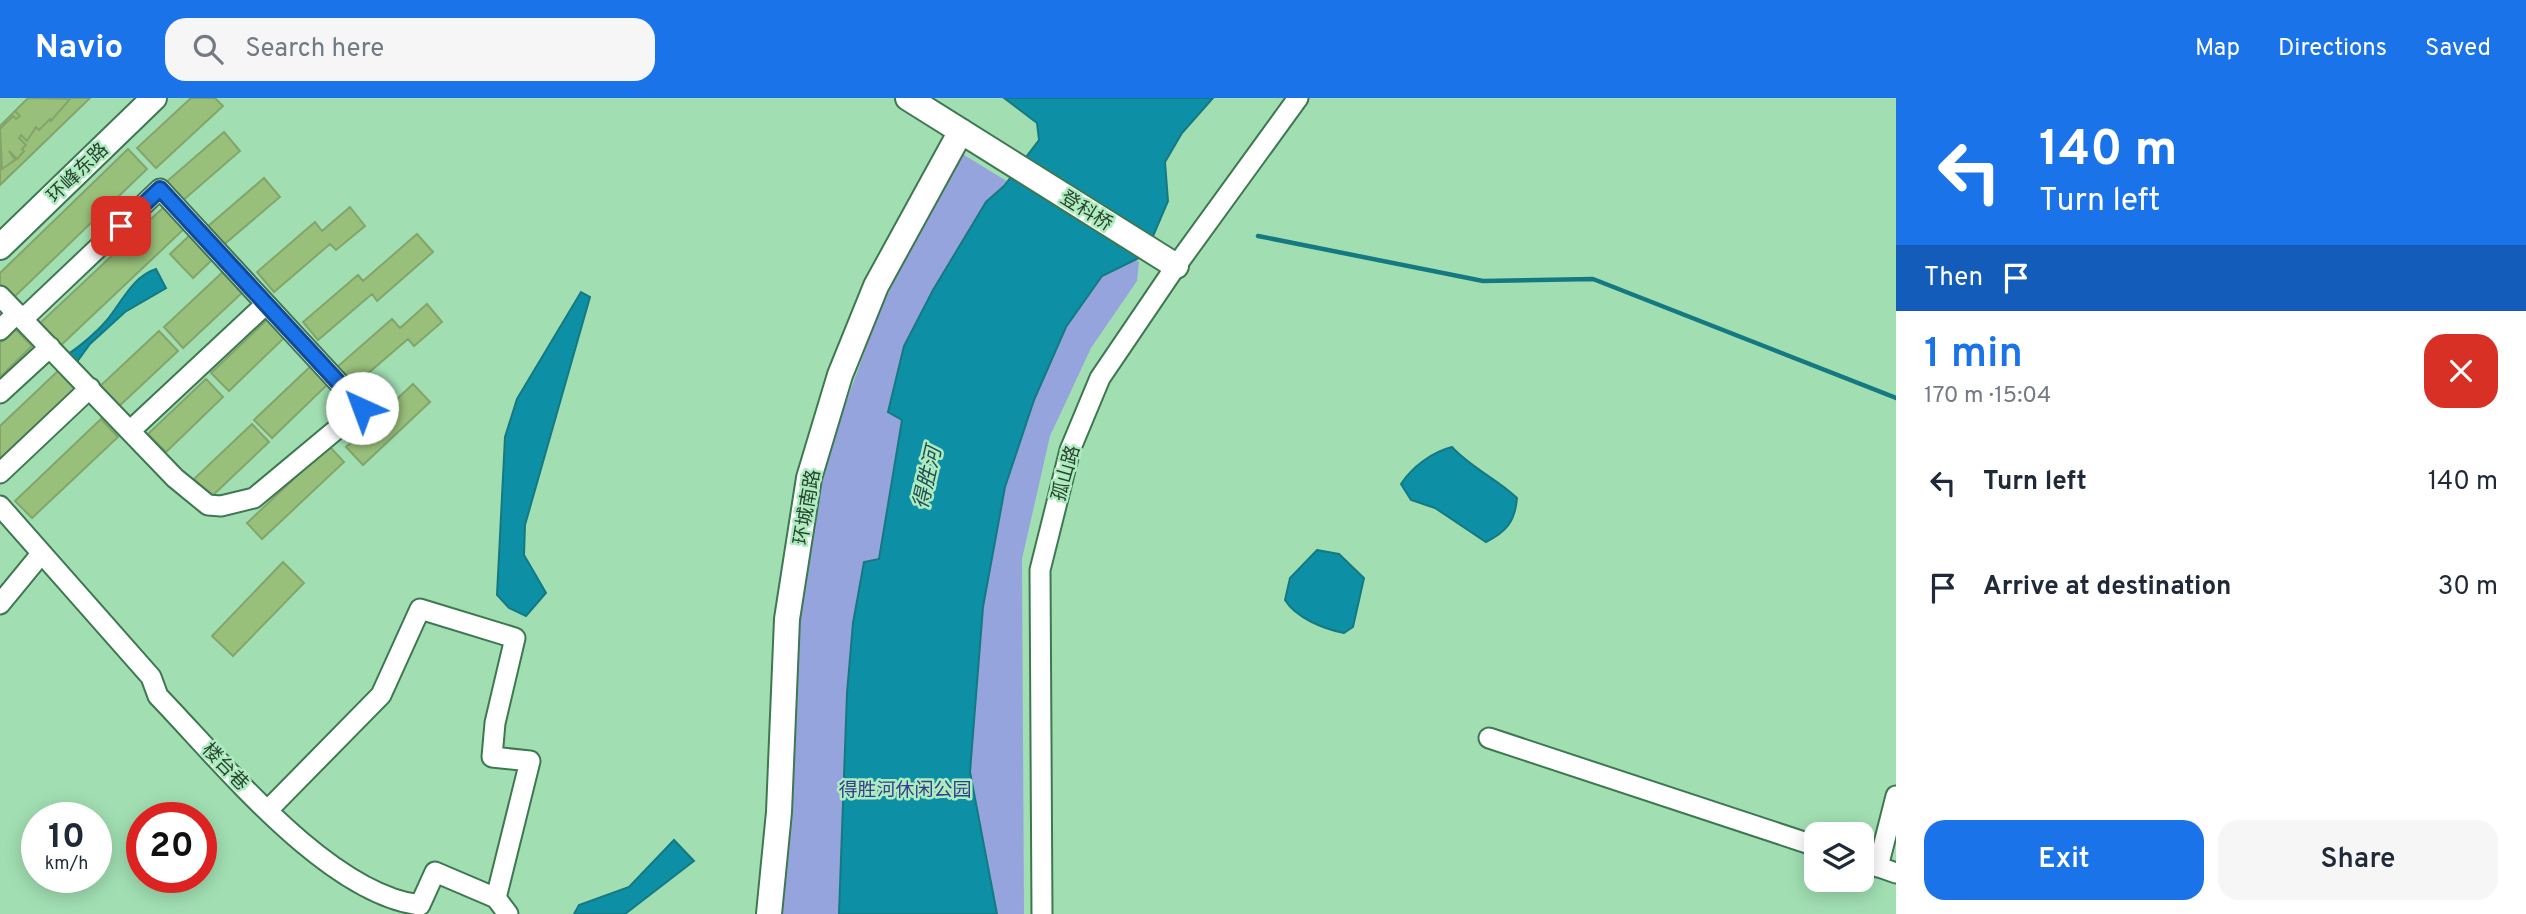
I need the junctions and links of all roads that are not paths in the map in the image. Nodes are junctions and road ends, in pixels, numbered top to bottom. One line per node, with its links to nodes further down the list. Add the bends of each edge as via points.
1 (154, 98): 5 (main road, 环峰东路)
2 (908, 98): 4 (main road, 登科桥)
3 (1298, 98): 6 (street, 孤山路)
4 (961, 131): 6 (main road, 登科桥); 26 (main road, 环城南路, via 876,286 841,375 809,478 787,619 779,812)
5 (4, 237)
6 (1176, 266): 27 (street, 孤山路, via 1100,378 1070,450 1040,569)
7 (0, 296): 9 (street)
8 (265, 304): 9 (street, via 160,189); 14 (street); 14 (street, via 362,408 254,498 221,506 208,505 175,478)
9 (20, 316): 10 (street); 11 (street)
10 (0, 330)
11 (50, 346): 12 (street); 13 (street)
12 (90, 388): 14 (street); 15 (street)
13 (0, 393)
14 (131, 430)
15 (0, 473)
16 (0, 506): 17 (street, 楼台巷)
17 (41, 554): 18 (street); 21 (street, 楼台巷, via 151,677 158,696)
18 (0, 604)
19 (1489, 738): 22 (street)
20 (1896, 796): 23 (street)
21 (268, 810): 24 (street, 楼台巷, via 314,854 354,881 407,904 420,905 435,872); 24 (street, via 381,695 420,609 515,638 495,723 492,757 530,761)
22 (1804, 842)
23 (1879, 867)
24 (496, 898): 25 (street)
25 (508, 914)
26 (769, 914)
27 (1042, 914)

